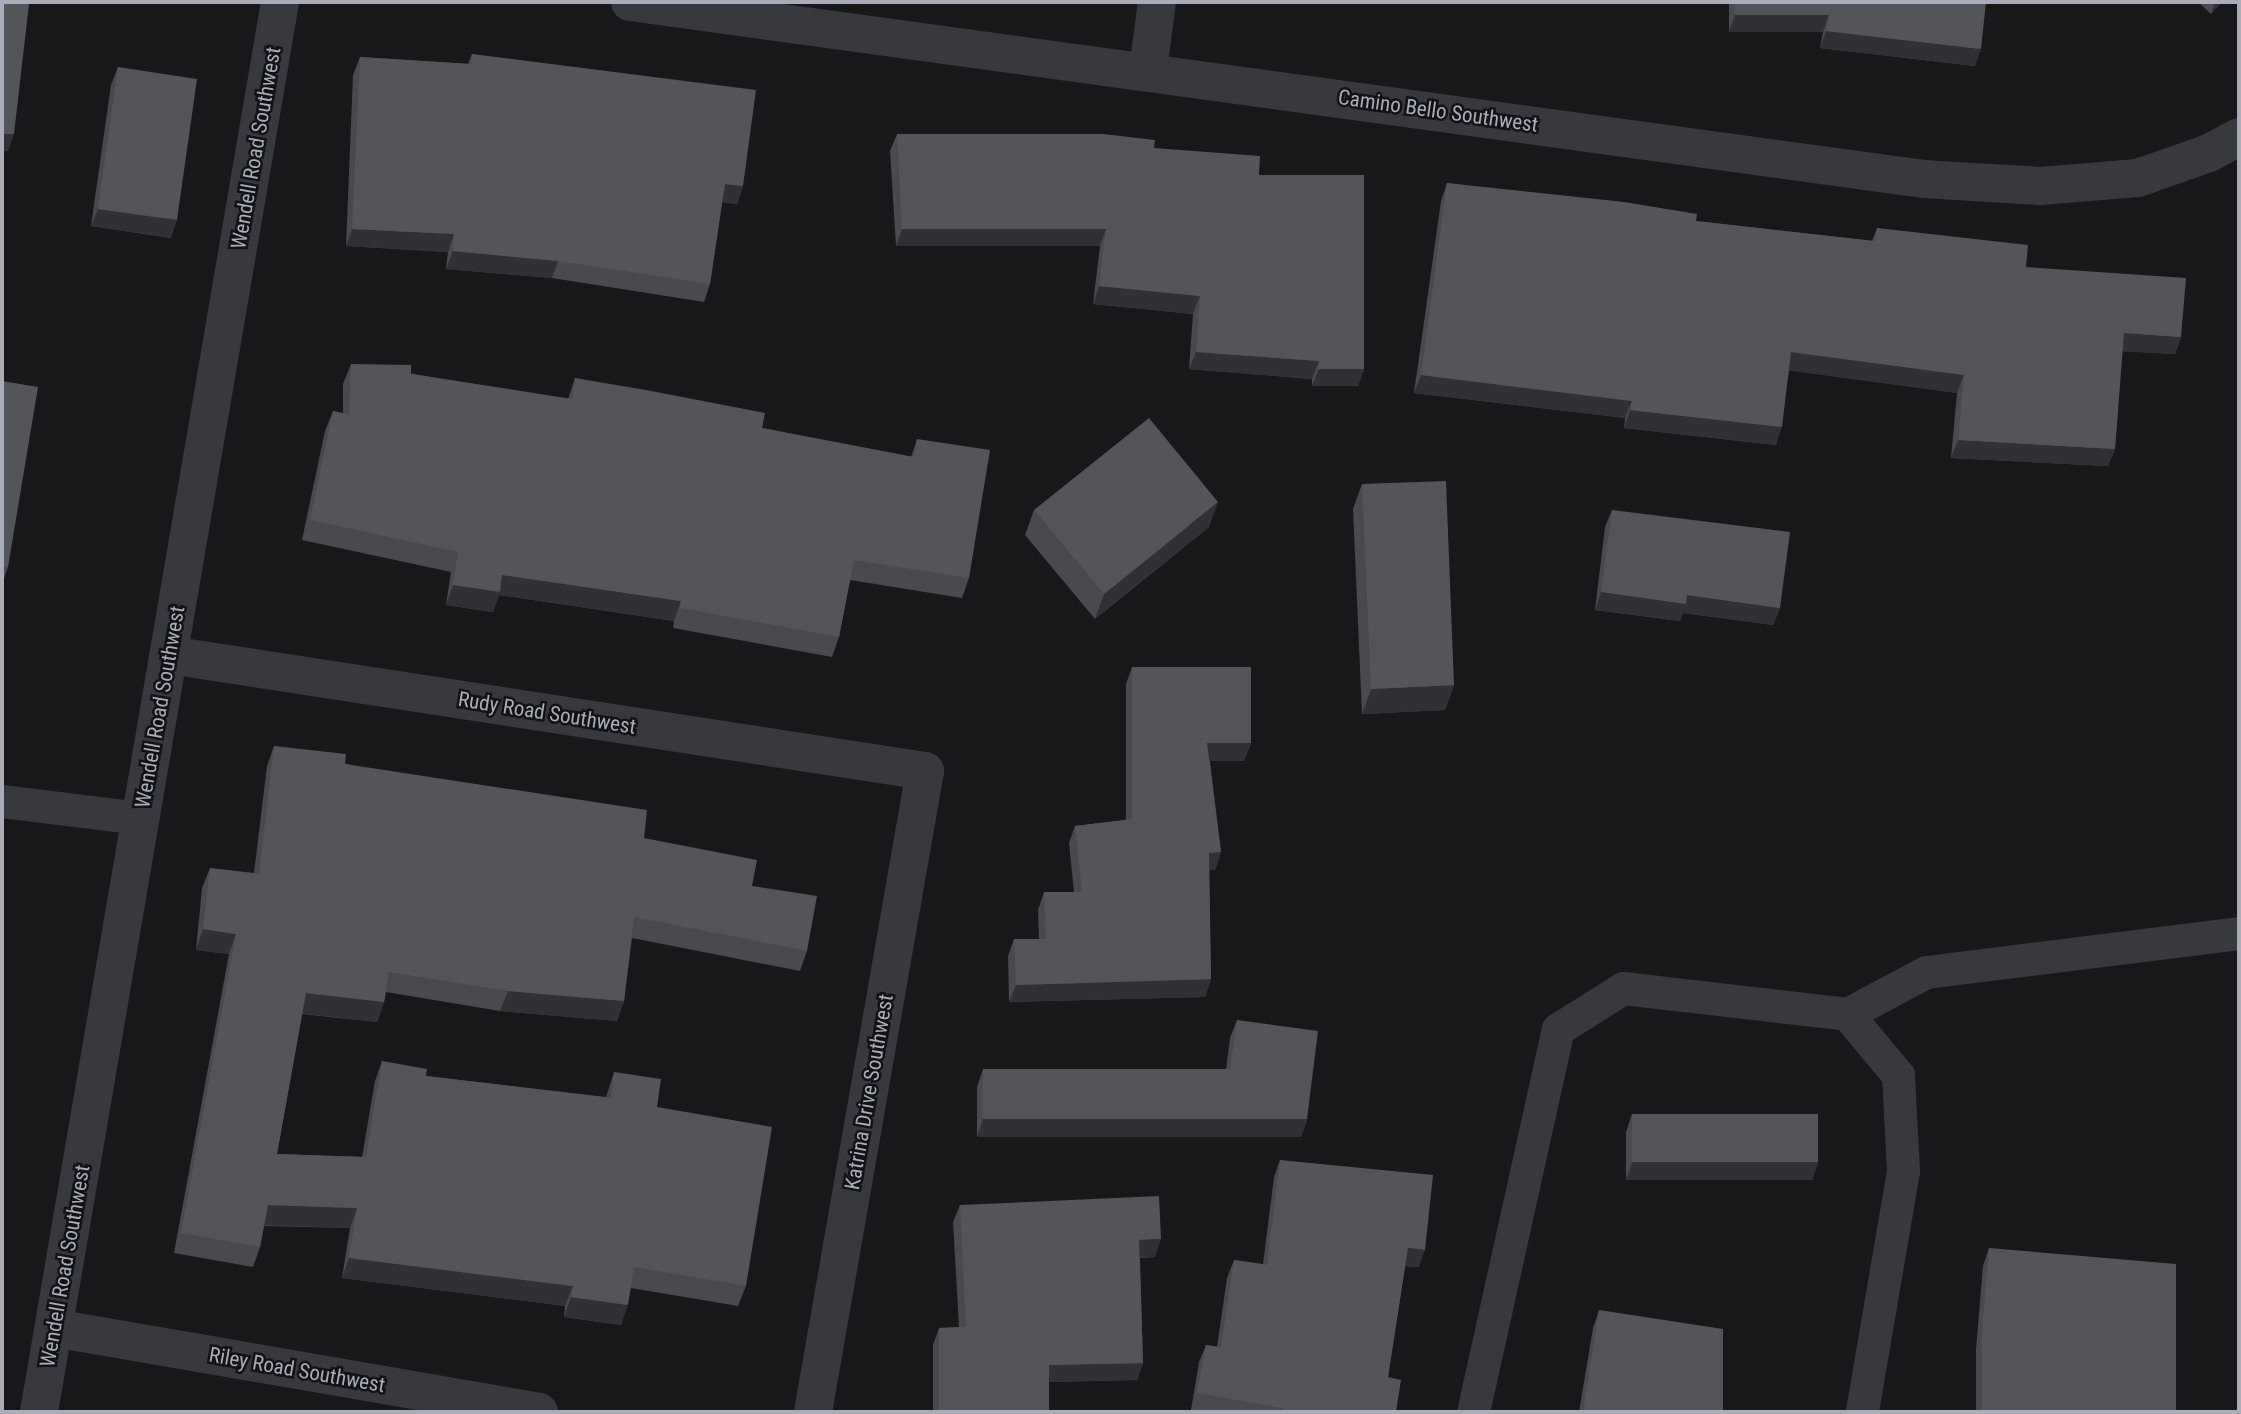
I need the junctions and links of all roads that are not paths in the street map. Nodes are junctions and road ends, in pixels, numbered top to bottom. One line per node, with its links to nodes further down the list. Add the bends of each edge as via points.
1 (280, 2): 6 (street, Wendell Road Southwest)
2 (630, 2): 4 (street, Camino Bello Southwest)
3 (1157, 2): 4 (street)
4 (1148, 70): 5 (street, Camino Bello Southwest, via 1923,179 2040,186 2138,177 2209,153)
5 (2239, 137)
6 (169, 655): 7 (street, Rudy Road Southwest); 9 (street, Wendell Road Southwest)
7 (925, 771): 15 (street, Katrina Drive Southwest)
8 (2, 802): 9 (lane)
9 (141, 818): 12 (street, Wendell Road Southwest)
10 (2239, 933): 11 (lane, via 1926,972)
11 (1847, 1014): 16 (lane, via 1623,988 1558,1030); 17 (lane, via 1898,1075 1903,1171)
12 (54, 1328): 13 (street, Wendell Road Southwest); 14 (street, Riley Road Southwest)
13 (39, 1412)
14 (539, 1412)
15 (813, 1412)
16 (1473, 1412)
17 (1862, 1412)

